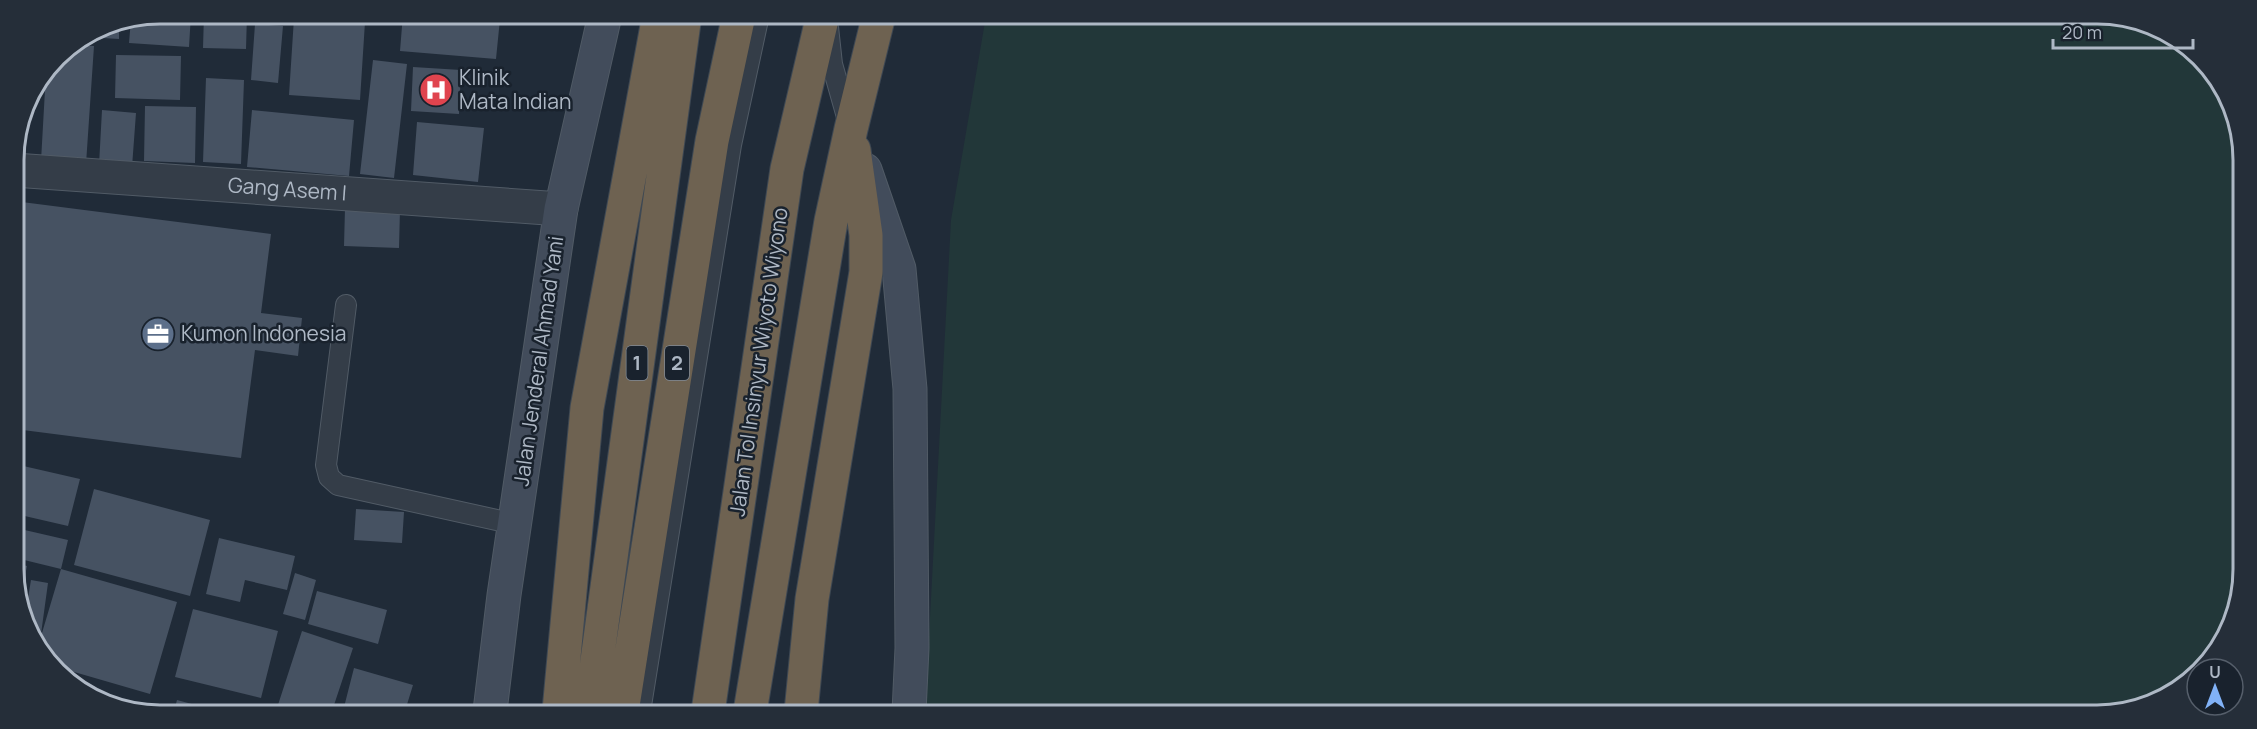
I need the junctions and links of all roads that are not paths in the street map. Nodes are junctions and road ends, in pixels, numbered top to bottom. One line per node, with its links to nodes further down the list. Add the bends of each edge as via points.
1 (603, 24): 12 (main road, Jalan Jenderal Ahmad Yani)
2 (656, 24): 16 (highway, via 587,408)
3 (684, 24): 17 (highway, 1)
4 (737, 24): 18 (highway, 2, via 711,152)
5 (757, 24): 19 (lane, via 731,145)
6 (814, 24): 20 (lane, via 776,213)
7 (822, 24): 21 (highway, Jalan Tol Insinyur Wiyoto Wiyono, via 787,169)
8 (825, 24): 10 (lane, via 832,64)
9 (877, 24): 10 (highway)
10 (851, 129): 22 (highway, via 830,232); 23 (highway, via 866,236 866,272 812,599); 24 (main road, via 899,269 910,389)
11 (24, 171): 12 (street, Gang Asem I)
12 (561, 209): 14 (main road, Jalan Jenderal Ahmad Yani)
13 (346, 305): 14 (lane, via 326,465 329,477 338,485)
14 (515, 524): 15 (main road, Jalan Jenderal Ahmad Yani)
15 (491, 705)
16 (560, 705)
17 (591, 705)
18 (623, 705)
19 (641, 705)
20 (701, 705)
21 (709, 705)
22 (751, 705)
23 (802, 705)
24 (909, 705)

